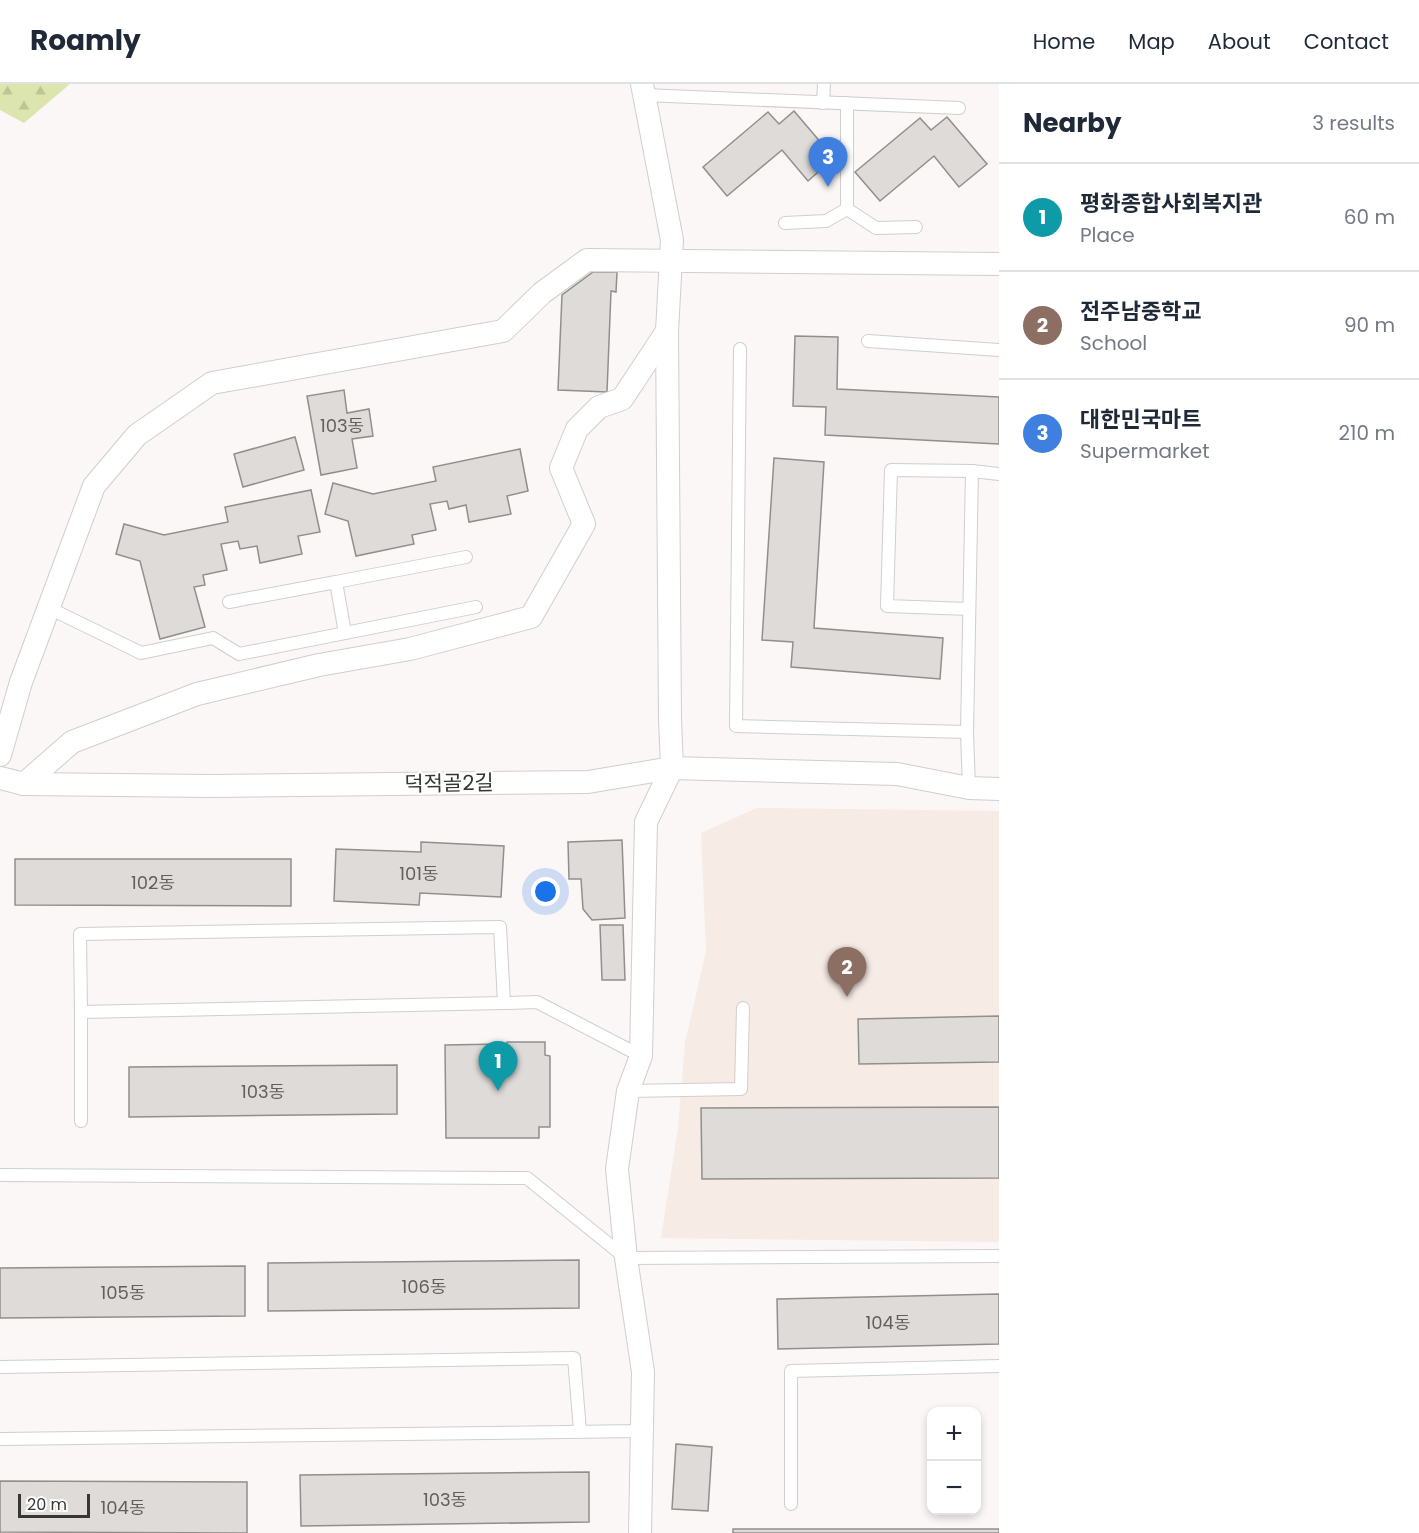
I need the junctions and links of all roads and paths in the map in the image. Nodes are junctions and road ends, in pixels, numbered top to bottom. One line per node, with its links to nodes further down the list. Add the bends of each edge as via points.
1 (824, 84): 3 (lane)
2 (643, 90): 3 (lane); 9 (street, via 672,240)
3 (823, 103): 4 (lane)
4 (847, 104): 5 (lane); 6 (lane)
5 (959, 108)
6 (847, 209): 7 (lane, via 826,221); 8 (lane, via 876,228)
7 (785, 223)
8 (916, 226)
9 (672, 261): 10 (street); 11 (street); 21 (street, via 587,260 542,293 503,331 212,383 137,435 94,486)
10 (999, 264)
11 (668, 331): 26 (street); 28 (street, via 622,399 599,407 578,429 561,468 584,524 531,617 410,649 319,665 197,694 72,742)
12 (867, 341): 14 (lane)
13 (740, 350): 24 (lane, via 736,726)
14 (999, 350)
15 (972, 471): 16 (lane); 22 (lane); 22 (lane, via 891,470 887,606)
16 (999, 474)
17 (466, 557): 18 (lane)
18 (336, 582): 19 (lane); 23 (lane)
19 (229, 602)
20 (476, 607): 23 (lane)
21 (49, 608): 23 (lane, via 141,653 213,638 239,654); 25 (street, via 21,682)
22 (969, 609): 24 (lane)
23 (345, 633)
24 (967, 732): 29 (lane)
25 (0, 755)
26 (672, 768): 28 (street, 덕적골2길, via 588,782 210,786); 29 (street, 덕적골2길, via 897,774); 34 (street, via 646,822)
27 (0, 778): 28 (street, 덕적골2길)
28 (24, 783)
29 (969, 788): 30 (street, 덕적골2길)
30 (999, 789)
31 (504, 1003): 33 (lane); 33 (lane, via 500,927 92,933 80,934); 34 (lane, via 537,1002)
32 (743, 1008): 35 (lane, via 741,1089)
33 (81, 1011): 36 (lane)
34 (641, 1056): 35 (street)
35 (628, 1092): 39 (street, via 617,1169)
36 (81, 1121)
37 (0, 1175): 39 (lane, via 527,1178)
38 (999, 1256): 39 (lane)
39 (626, 1258): 43 (street, via 643,1372)
40 (999, 1366): 45 (lane, via 790,1371)
41 (0, 1367): 42 (lane, via 574,1358)
42 (579, 1431): 43 (lane); 44 (lane)
43 (642, 1431): 46 (street)
44 (0, 1439)
45 (791, 1504)
46 (640, 1533)

